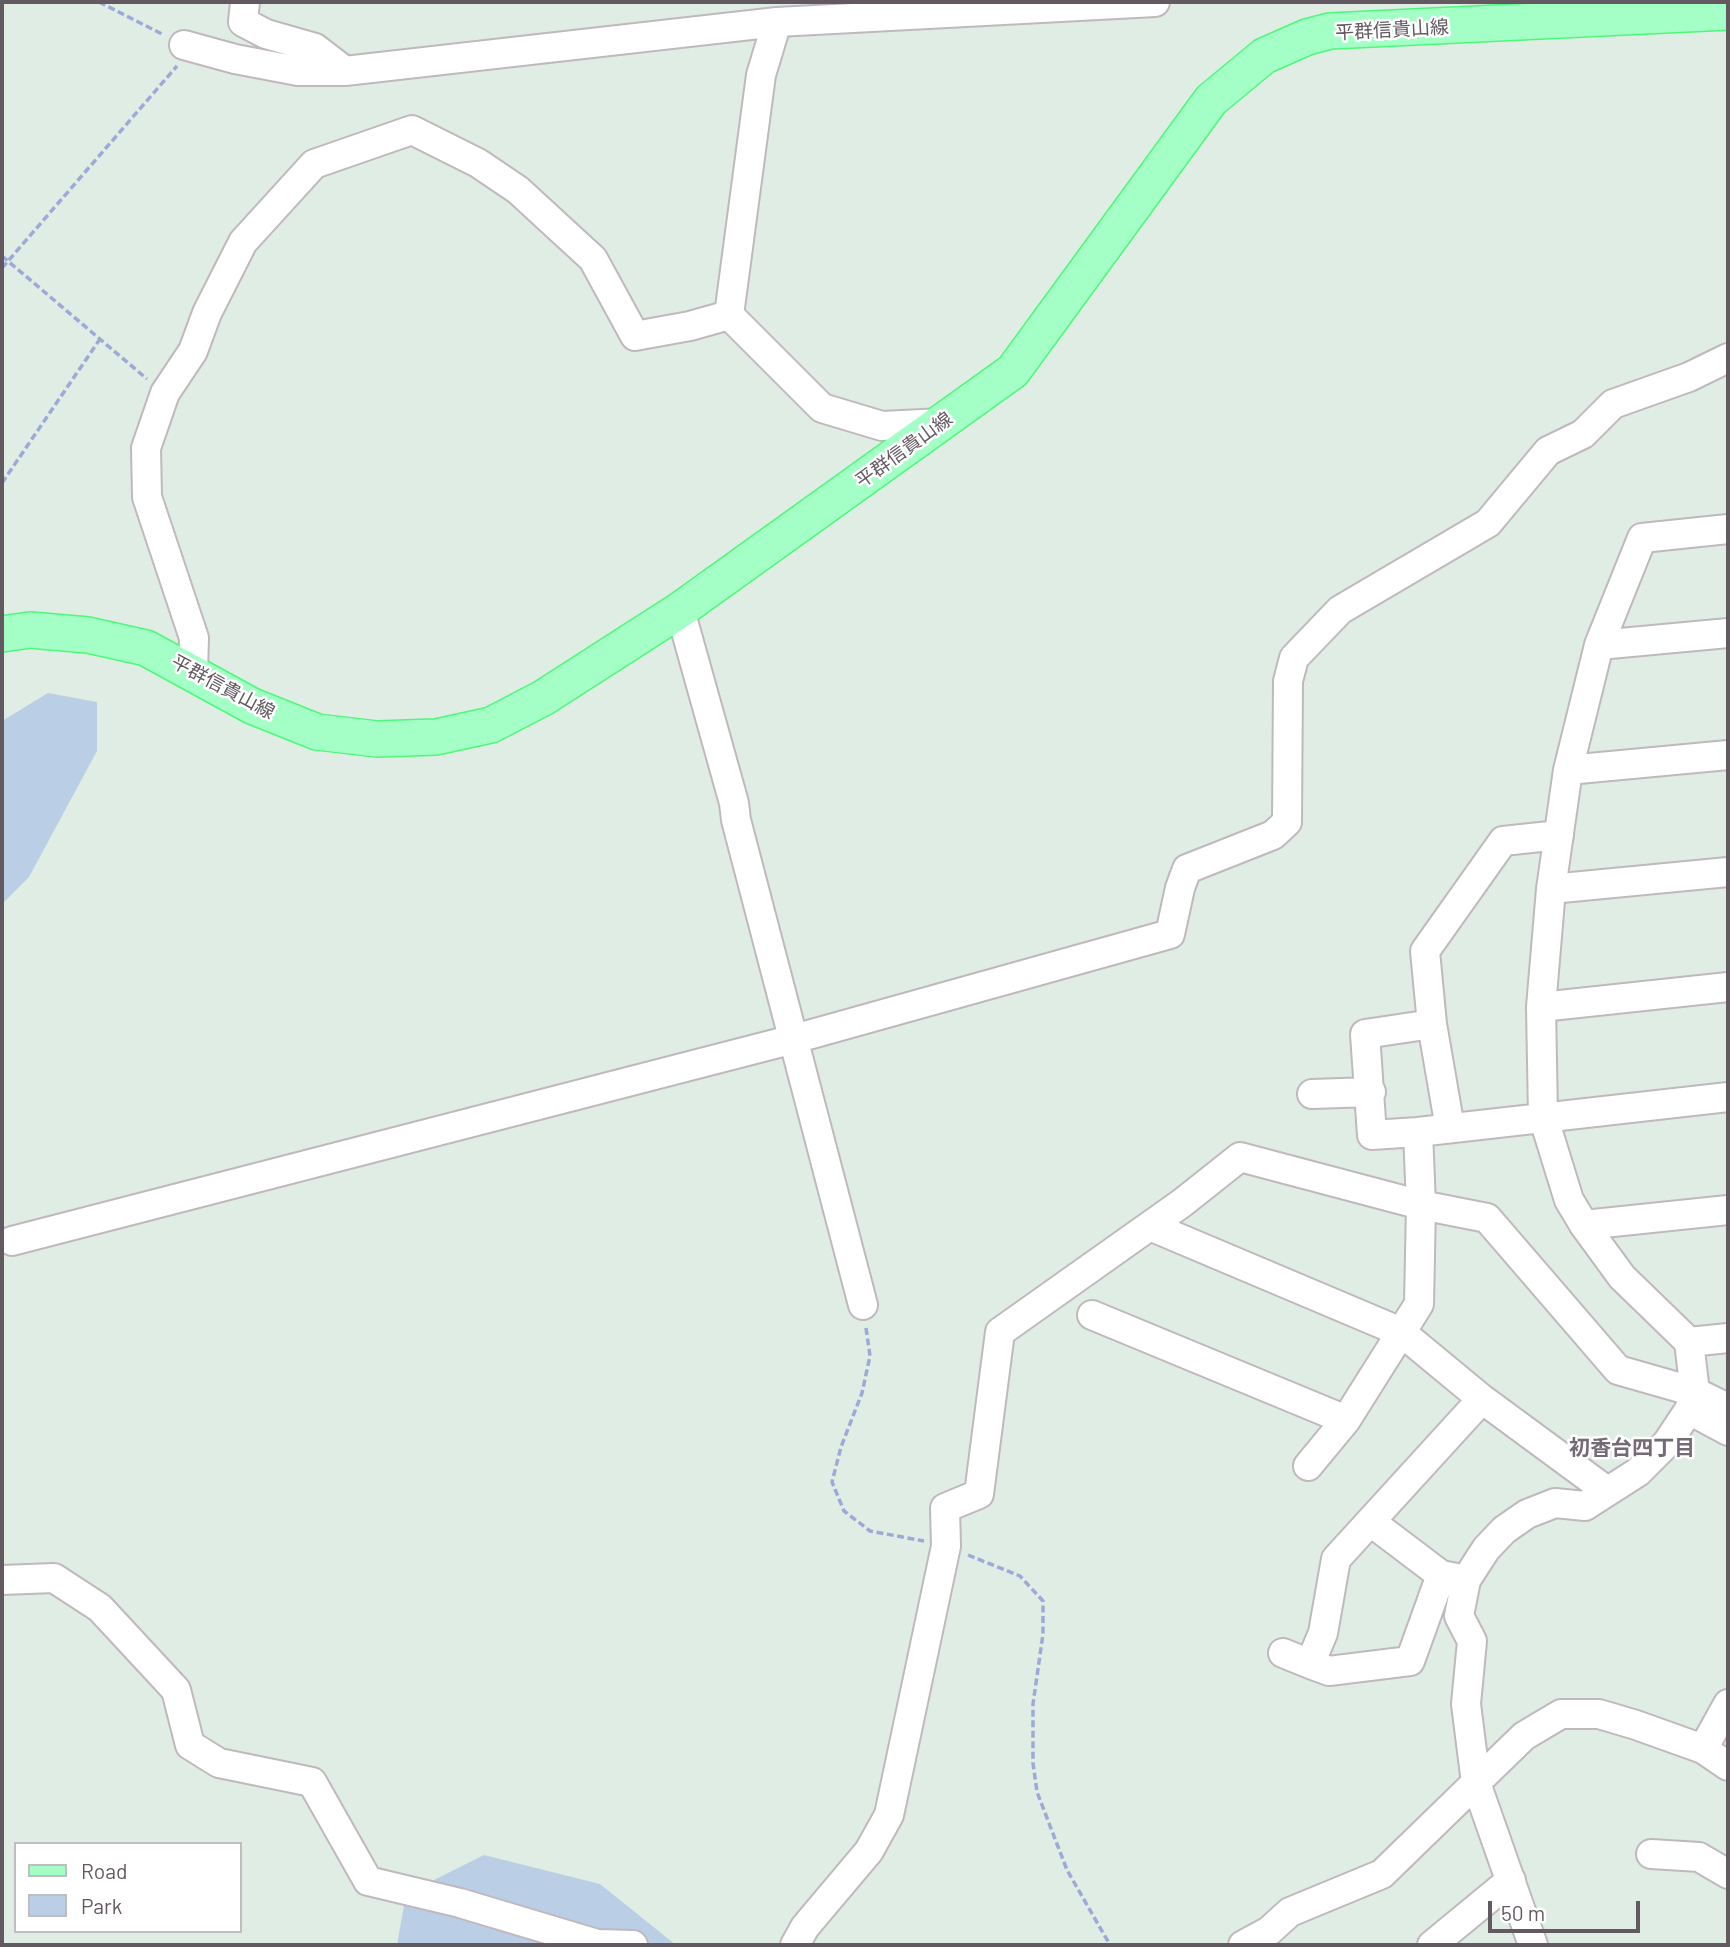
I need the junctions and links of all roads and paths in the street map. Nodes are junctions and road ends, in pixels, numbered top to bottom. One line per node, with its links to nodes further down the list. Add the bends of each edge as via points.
1 (99, 2): 7 (path)
2 (245, 2): 8 (street, via 243,22 265,34 315,48)
3 (1155, 2): 6 (street)
4 (1605, 10): 5 (main road, 平群信貴山線); 16 (main road, 平群信貴山線, via 1330,32 1264,56 1211,100 1013,371)
5 (1728, 12)
6 (777, 22): 8 (street); 12 (street, via 761,75)
7 (184, 45): 8 (street, via 298,71); 10 (path, via 177,66)
8 (345, 71)
9 (2, 256): 10 (path)
10 (8, 261): 11 (path); 13 (path)
11 (2, 268)
12 (729, 315): 15 (street, via 635,336 593,259 518,190 478,163 412,130 314,164 243,242 206,313 193,351); 16 (street, via 822,408 882,426)
13 (100, 338): 15 (path); 17 (path)
14 (1728, 358): 32 (street, via 1613,404 1583,434 1548,452 1488,523 1340,610 1294,658 1288,681 1287,822 1273,835 1187,869 1170,934)
15 (165, 393): 23 (street, via 146,448 147,497 194,638)
16 (942, 423): 19 (main road, 平群信貴山線)
17 (2, 483)
18 (1728, 529): 22 (street, via 1642,538)
19 (680, 610): 23 (main road, 平群信貴山線, via 543,698 491,725 436,737 377,739 317,732 252,706); 32 (street)
20 (1728, 633): 22 (street)
21 (2, 634): 23 (main road, 平群信貴山線, via 30,630 88,635 146,648)
22 (1599, 645): 25 (street)
23 (193, 671)
24 (1728, 755): 25 (street)
25 (1568, 770): 26 (street)
26 (1559, 835): 28 (street); 31 (street, via 1503,841 1425,951)
27 (1728, 872): 28 (street)
28 (1551, 889): 30 (street)
29 (1728, 987): 30 (street)
30 (1541, 1007): 36 (street)
31 (1432, 1024): 33 (street, via 1364,1034); 37 (street)
32 (794, 1039): 43 (street); 44 (street)
33 (1371, 1092): 34 (street); 38 (street, via 1372,1135)
34 (1312, 1094)
35 (1728, 1097): 36 (street)
36 (1543, 1116): 37 (street); 41 (street, via 1569,1200)
37 (1450, 1128): 38 (street)
38 (1418, 1132): 39 (street)
39 (1421, 1205): 42 (street, via 1240,1157); 46 (street, via 1419,1304); 50 (street, via 1487,1218 1618,1370)
40 (1728, 1210): 41 (street)
41 (1584, 1225): 48 (street, via 1622,1277)
42 (1150, 1226): 46 (street); 57 (street, via 1000,1332 979,1494 945,1508)
43 (12, 1241)
44 (863, 1305): 57 (path, via 870,1356 832,1482 844,1511 870,1531)
45 (1092, 1315): 52 (street)
46 (1401, 1332): 49 (street); 52 (street)
47 (1728, 1338): 48 (street)
48 (1689, 1342): 50 (street)
49 (1482, 1399): 55 (street); 56 (street)
50 (1692, 1401): 51 (street); 53 (street); 55 (street, via 1667,1443 1638,1472)
51 (1728, 1408)
52 (1346, 1420): 54 (street)
53 (1728, 1431)
54 (1308, 1466)
55 (1607, 1491): 58 (street, via 1585,1506 1555,1503 1527,1514)
56 (1371, 1521): 58 (street); 61 (street, via 1336,1559 1323,1633)
57 (946, 1546): 72 (street, via 889,1815 869,1851); 73 (path, via 1020,1576 1043,1601 1033,1704 1037,1792 1067,1870)
58 (1453, 1577): 61 (street, via 1409,1661 1329,1671); 65 (street, via 1459,1616 1472,1641 1466,1704)
59 (2, 1580): 70 (street, via 54,1578 100,1608 176,1690 190,1745 219,1763 312,1782 368,1881 597,1944)
60 (1283, 1653): 61 (street)
61 (1310, 1664)
62 (1728, 1704): 63 (street)
63 (1703, 1749): 64 (street); 65 (street, via 1598,1714 1561,1714 1524,1736)
64 (1728, 1766)
65 (1476, 1783): 68 (street); 69 (street, via 1382,1874 1290,1912)
66 (1651, 1854): 67 (street, via 1699,1857)
67 (1728, 1874)
68 (1511, 1880): 75 (street); 76 (street)
69 (1275, 1938): 74 (street)
70 (633, 1945)
71 (783, 1945): 72 (street)
72 (795, 1945)
73 (1110, 1945)
74 (1243, 1945)
75 (1432, 1945)
76 (1533, 1945)

